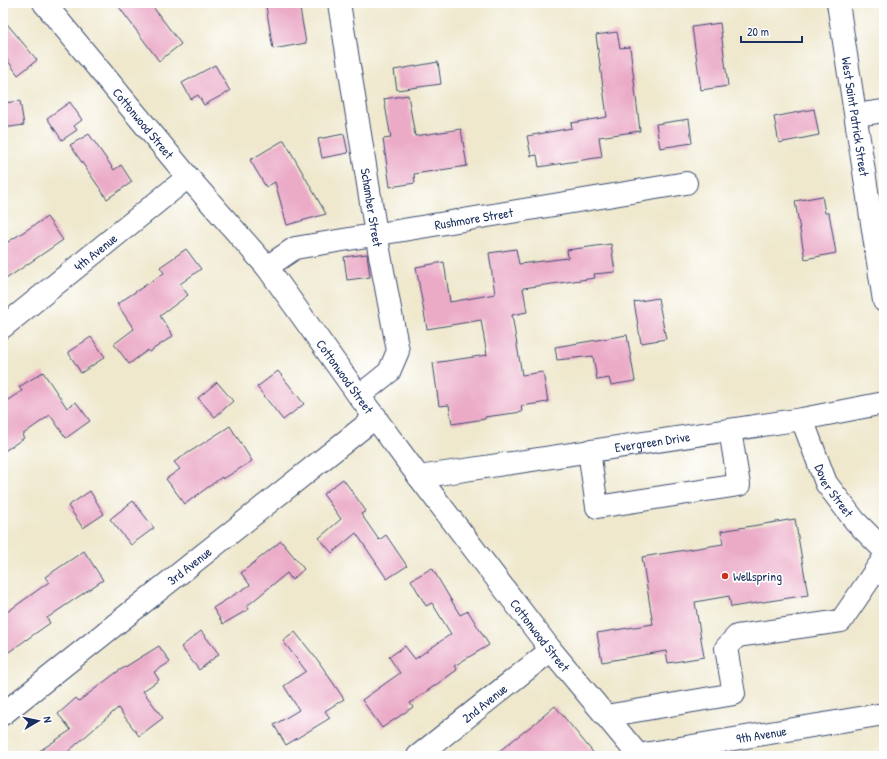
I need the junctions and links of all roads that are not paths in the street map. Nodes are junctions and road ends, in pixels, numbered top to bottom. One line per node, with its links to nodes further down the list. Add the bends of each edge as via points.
1 (44, 3): 6 (street, Cottonwood Street)
2 (339, 3): 8 (street, Schamber Street)
3 (838, 3): 5 (street, West Saint Patrick Street)
4 (884, 111): 5 (street)
5 (856, 115): 10 (street, West Saint Patrick Street)
6 (188, 177): 9 (street, Cottonwood Street); 11 (street, 4th Avenue)
7 (686, 182): 8 (street, Rushmore Street)
8 (376, 234): 9 (street, Rushmore Street, via 294,248); 12 (street, Schamber Street, via 398,351 389,372)
9 (267, 267): 12 (street, Cottonwood Street)
10 (884, 301)
11 (3, 327)
12 (359, 396): 14 (street, Cottonwood Street)
13 (884, 403): 15 (street, Evergreen Drive)
14 (376, 417): 18 (street, Cottonwood Street); 22 (street, 3rd Avenue)
15 (802, 419): 16 (street, Evergreen Drive); 19 (street, Dover Street, via 826,483 855,521)
16 (730, 430): 17 (street, Evergreen Drive); 17 (street, via 739,485 604,506 597,507)
17 (588, 451): 18 (street, Evergreen Drive)
18 (420, 477): 21 (street, Cottonwood Street)
19 (884, 550)
20 (884, 558): 24 (street, via 841,621 737,636 726,648 734,694)
21 (551, 650): 24 (street, Cottonwood Street); 26 (street, 2nd Avenue)
22 (3, 714)
23 (884, 714): 25 (street, 9th Avenue)
24 (606, 716): 25 (street, Cottonwood Street)
25 (638, 755)
26 (418, 756)

